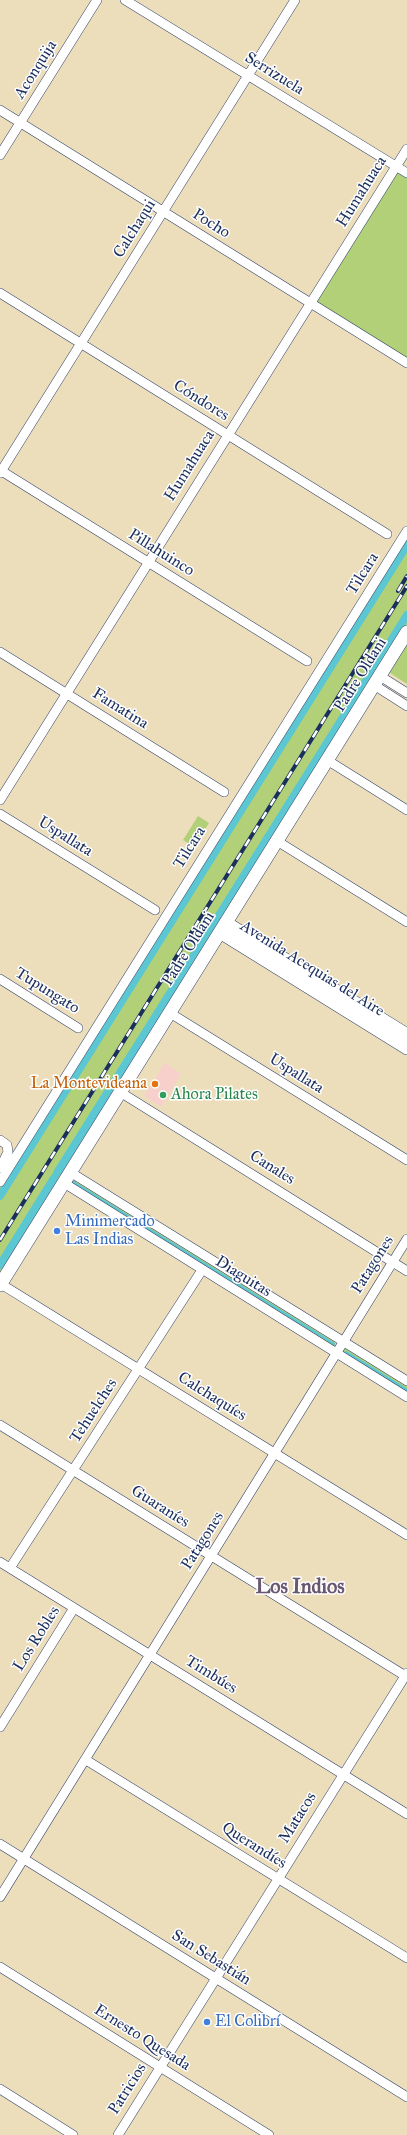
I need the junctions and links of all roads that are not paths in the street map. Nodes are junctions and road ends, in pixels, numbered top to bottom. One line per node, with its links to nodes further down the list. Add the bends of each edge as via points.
1 (97, 0): 6 (street, Aconquija)
2 (125, 0): 4 (street, Serrizuela)
3 (295, 0): 4 (street, Calchaqui)
4 (248, 76): 9 (street, Serrizuela); 11 (street, Calchaqui)
5 (0, 110): 6 (street, Pocho)
6 (20, 123): 8 (street, Aconquija); 11 (street, Pocho)
7 (407, 149): 9 (street, Humahuaca)
8 (0, 155)
9 (396, 167): 10 (street, Serrizuela); 13 (street, Humahuaca)
10 (407, 173)
11 (163, 212): 13 (street, Pocho); 14 (street, Calchaqui)
12 (0, 293): 14 (street, Cóndores)
13 (309, 303): 15 (street, Pocho); 16 (street, Humahuaca)
14 (81, 344): 16 (street, Cóndores); 17 (street, Calchaqui)
15 (407, 364)
16 (227, 435): 19 (street, Cóndores); 20 (street, Humahuaca)
17 (0, 471): 20 (street, Pillahuinco)
18 (407, 531): 47 (street, Tilcara)
19 (386, 534)
20 (148, 562): 23 (street, Pillahuinco); 26 (street, Humahuaca)
21 (407, 632): 24 (main road, Padre Oldani)
22 (0, 652): 26 (street, Famatina)
23 (308, 660)
24 (377, 681): 25 (street); 27 (street); 28 (main road, Padre Oldani)
25 (407, 693)
26 (66, 694): 29 (street, Famatina); 30 (street, Humahuaca)
27 (407, 706)
28 (327, 760): 31 (street); 33 (main road, Padre Oldani)
29 (224, 792)
30 (0, 800)
31 (407, 810)
32 (0, 814): 34 (street, Uspallata)
33 (277, 841): 35 (street); 36 (main road, Padre Oldani)
34 (155, 910)
35 (407, 922)
36 (223, 927): 38 (main road, Padre Oldani); 40 (main road, Avenida Acequias del Aire); 41 (main road, Avenida Acequias del Aire)
37 (0, 979): 39 (street, Tupungato)
38 (170, 1013): 42 (main road, Padre Oldani); 44 (street, Uspallata)
39 (78, 1028)
40 (407, 1035)
41 (407, 1048)
42 (120, 1092): 46 (main road, Padre Oldani); 49 (street, Canales)
43 (4, 1143): 45 (street, via 8,1152)
44 (407, 1160)
45 (0, 1168)
46 (67, 1177): 50 (street, Diaguitas); 52 (main road, Padre Oldani); 53 (street, Diaguitas)
47 (0, 1182)
48 (407, 1239): 49 (street, Patagones)
49 (393, 1262): 51 (street, Canales); 53 (street, Patagones)
50 (202, 1270): 54 (street, Diaguitas); 55 (street, Tehuelches)
51 (407, 1271)
52 (0, 1284): 55 (street, Calchaquíes)
53 (343, 1341): 54 (street, Patagones); 56 (street, Diaguitas)
54 (336, 1353): 57 (street, Diaguitas); 59 (street, Patagones)
55 (138, 1369): 59 (street, Calchaquíes); 60 (street, Tehuelches)
56 (407, 1381)
57 (407, 1397)
58 (0, 1426): 60 (street, Guaraníes)
59 (274, 1453): 61 (street, Calchaquíes); 62 (street, Patagones)
60 (73, 1471): 62 (street, Guaraníes); 64 (street, Tehuelches)
61 (407, 1535)
62 (211, 1557): 66 (street, Patagones); 67 (street, Guaraníes)
63 (0, 1562): 64 (street, Timbúes)
64 (10, 1568): 65 (street, Timbúes)
65 (74, 1608): 66 (street, Timbúes); 68 (street, Los Robles)
66 (151, 1655): 69 (street, Patagones); 70 (street, Timbúes)
67 (406, 1675): 70 (street, Matacos)
68 (0, 1727)
69 (86, 1760): 73 (street, Patagones); 74 (street, Querandíes)
70 (343, 1775): 71 (street, Timbúes); 74 (street, Matacos)
71 (407, 1814)
72 (0, 1844): 73 (street, San Sebastián)
73 (24, 1859): 75 (street, Patagones); 78 (street, San Sebastián)
74 (278, 1878): 76 (street, Querandíes); 78 (street, Matacos)
75 (0, 1897)
76 (407, 1958)
77 (0, 1967): 79 (street, Ernesto Quesada)
78 (215, 1978): 79 (street, Patricios); 81 (street, San Sebastián)
79 (160, 2067): 83 (street, Patricios); 84 (street, Ernesto Quesada)
80 (0, 2089): 82 (street)
81 (407, 2097)
82 (73, 2135)
83 (118, 2135)
84 (269, 2135)

